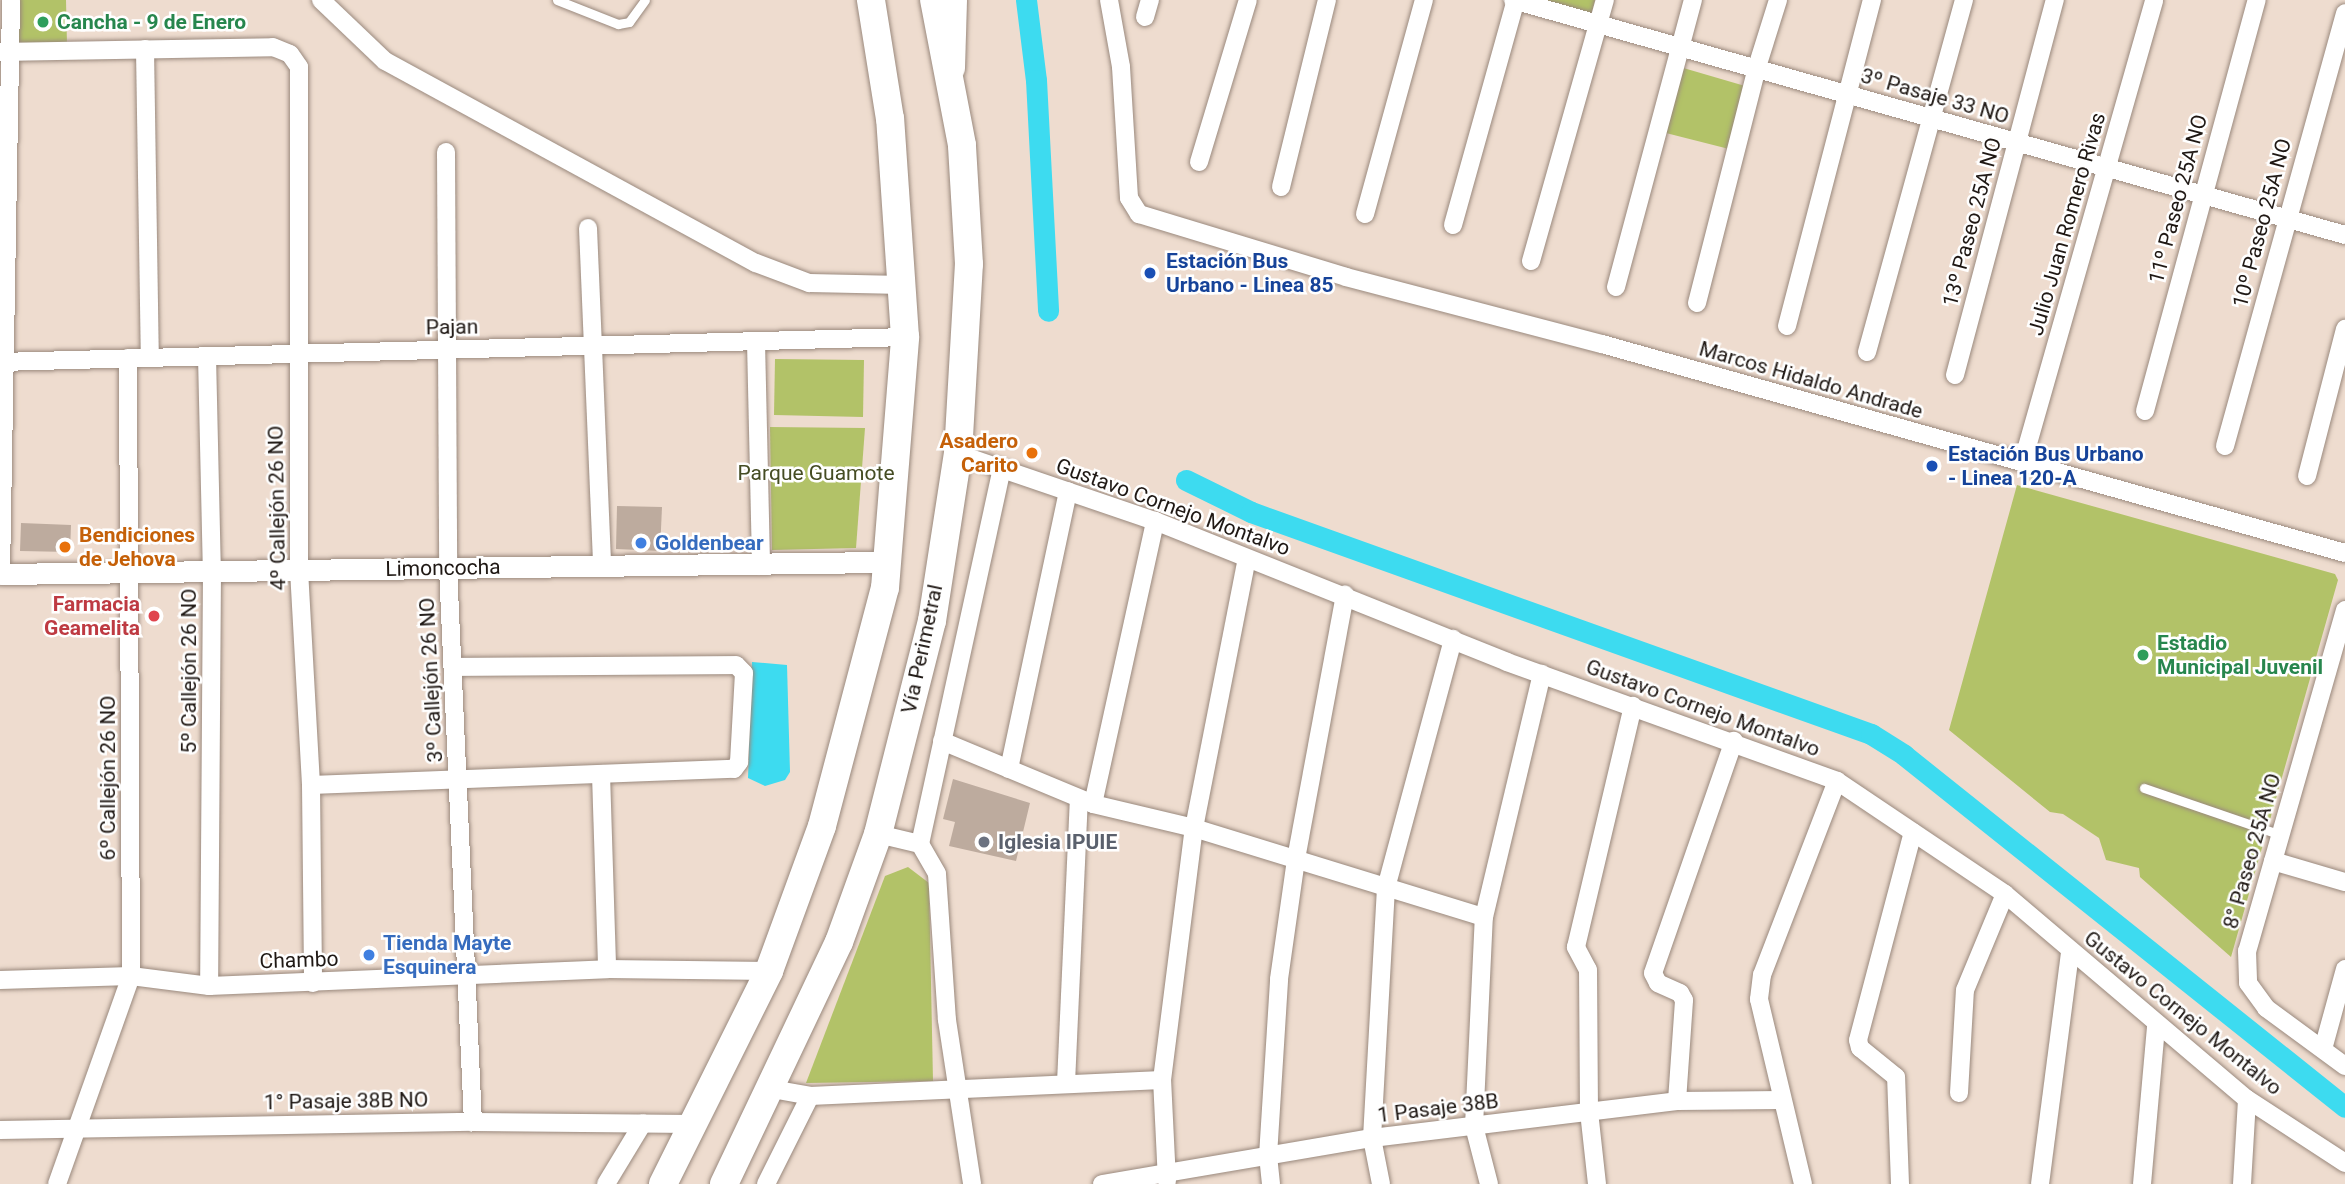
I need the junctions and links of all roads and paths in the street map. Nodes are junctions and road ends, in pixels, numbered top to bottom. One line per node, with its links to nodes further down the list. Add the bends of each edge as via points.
1 (10, 0): 26 (street)
2 (321, 0): 44 (street, via 385,61 756,263 810,283)
3 (557, 0): 4 (lane, via 618,24 629,22)
4 (645, 0)
5 (857, 0): 31 (main road, via 870,77)
6 (871, 0): 31 (highway)
7 (934, 0): 28 (highway, Vía Perimetral)
8 (954, 0): 28 (main road, Vía Perimetral)
9 (1109, 0): 63 (street, Marcos Hidaldo Andrade, via 1121,67 1132,208 1139,214 1264,254)
10 (1248, 0): 34 (street)
11 (1326, 0): 36 (street)
12 (1424, 0): 38 (street)
13 (1515, 0): 23 (street, 3º Pasaje 33 NO); 40 (street)
14 (1605, 0): 23 (street)
15 (1692, 0): 24 (street)
16 (1778, 0): 27 (street)
17 (1872, 0): 29 (street)
18 (1964, 0): 30 (street)
19 (2055, 0): 32 (street, 13º Paseo 25A NO)
20 (2154, 0): 35 (street, Julio Juan Romero Rivas)
21 (2257, 0): 37 (street, 11º Paseo 25A NO)
22 (2345, 13): 39 (street, 10º Paseo 25A NO)
23 (1599, 22): 24 (street, 3º Pasaje 33 NO); 43 (street)
24 (1679, 46): 27 (street, 3º Pasaje 33 NO); 45 (street)
25 (145, 49): 26 (street); 54 (street, 4º Callejón 26 NO, via 273,47 290,54 299,67); 57 (street)
26 (5, 52): 58 (street)
27 (1756, 67): 29 (street, 3º Pasaje 33 NO); 46 (street)
28 (951, 80): 62 (highway, Vía Perimetral, via 962,145 969,264)
29 (1845, 93): 30 (street, 3º Pasaje 33 NO); 47 (street)
30 (1931, 118): 32 (street, 3º Pasaje 33 NO); 53 (street)
31 (890, 119): 44 (highway)
32 (2016, 142): 35 (street, 3º Pasaje 33 NO); 59 (street, 13º Paseo 25A NO)
33 (446, 152): 52 (street, 3º Callejón 26 NO)
34 (1199, 162)
35 (2106, 170): 37 (street, 3º Pasaje 33 NO); 63 (street, Julio Juan Romero Rivas)
36 (1281, 187)
37 (2201, 195): 39 (street, 3º Pasaje 33 NO); 60 (street, 11º Paseo 25A NO)
38 (1365, 214)
39 (2285, 219): 42 (street, 3º Pasaje 33 NO); 61 (street, 10º Paseo 25A NO)
40 (1453, 225)
41 (588, 228): 51 (street)
42 (2345, 235)
43 (1531, 261)
44 (903, 285): 49 (highway)
45 (1616, 287)
46 (1697, 303)
47 (1787, 326)
48 (2345, 329): 65 (street)
49 (905, 337): 50 (street, Pajan); 70 (highway)
50 (756, 342): 51 (street, Pajan); 72 (street)
51 (593, 346): 52 (street, Pajan); 71 (street)
52 (447, 349): 54 (street, Pajan); 73 (street, 3º Callejón 26 NO)
53 (1867, 352)
54 (299, 354): 55 (street, Pajan); 74 (street, 4º Callejón 26 NO)
55 (207, 356): 57 (street, Pajan); 75 (street, 5º Callejón 26 NO)
56 (128, 358): 57 (street, Pajan); 58 (street, Pajan); 76 (street, 6º Callejón 26 NO)
57 (150, 358)
58 (2, 362): 77 (street)
59 (1955, 375)
60 (2146, 411)
61 (2225, 446)
62 (958, 454): 64 (street, Gustavo Cornejo Montalvo); 95 (highway, Vía Perimetral, via 932,621)
63 (2023, 461): 68 (street, Marcos Hidaldo Andrade)
64 (1002, 469): 66 (street, Gustavo Cornejo Montalvo); 84 (street)
65 (2308, 476)
66 (1068, 491): 67 (street, Gustavo Cornejo Montalvo); 86 (street)
67 (1155, 521): 69 (street, Gustavo Cornejo Montalvo); 92 (street)
68 (2345, 553)
69 (1247, 559): 78 (street, Gustavo Cornejo Montalvo); 93 (street)
70 (887, 562): 72 (street, Limoncocha); 107 (highway, via 885,588 822,826)
71 (602, 566): 72 (street, Limoncocha); 73 (street, Limoncocha)
72 (761, 566)
73 (448, 568): 74 (street, Limoncocha); 81 (street, 3º Callejón 26 NO)
74 (299, 570): 75 (street, Limoncocha); 90 (street, 4º Callejón 26 NO)
75 (212, 571): 76 (street, Limoncocha); 112 (street, 5º Callejón 26 NO)
76 (130, 572): 77 (street, Limoncocha); 109 (street, 6º Callejón 26 NO)
77 (0, 574)
78 (1345, 594): 80 (street, Gustavo Cornejo Montalvo); 98 (street)
79 (2345, 610): 96 (street, 8° Paseo 25A NO)
80 (1453, 639): 82 (street, Gustavo Cornejo Montalvo); 101 (street)
81 (453, 667): 87 (street, via 736,665 744,673 739,762 734,769); 88 (street, 3º Callejón 26 NO)
82 (1542, 674): 83 (street, Gustavo Cornejo Montalvo); 103 (street)
83 (1633, 706): 85 (street, Gustavo Cornejo Montalvo); 125 (street, via 1576,947 1588,970)
84 (943, 741): 86 (street); 97 (street)
85 (1734, 741): 89 (street, Gustavo Cornejo Montalvo); 124 (street, via 1653,973 1658,983 1680,993 1684,1000)
86 (1009, 769): 92 (street)
87 (601, 774): 88 (street); 105 (street)
88 (459, 778): 90 (street); 108 (street, 3º Callejón 26 NO)
89 (1837, 781): 94 (street, Gustavo Cornejo Montalvo); 123 (street, via 1762,975 1763,1021)
90 (311, 785): 111 (street, 4º Callejón 26 NO)
91 (2144, 788): 96 (lane)
92 (1086, 802): 93 (street); 117 (street)
93 (1194, 828): 98 (street); 116 (street)
94 (1913, 832): 102 (street, Gustavo Cornejo Montalvo); 148 (street, via 1858,1040 1860,1048 1896,1077)
95 (878, 834): 97 (street); 119 (highway, Vía Perimetral, via 839,942)
96 (2281, 835): 99 (street, 8° Paseo 25A NO)
97 (920, 844): 118 (street, via 941,888)
98 (1296, 859): 101 (street); 133 (street, via 1279,979)
99 (2273, 861): 100 (street); 114 (street, 8° Paseo 25A NO, via 2247,951 2248,983 2266,1008)
100 (2345, 882)
101 (1386, 888): 103 (street); 132 (street)
102 (2006, 894): 104 (street, Gustavo Cornejo Montalvo); 120 (street, via 1965,990)
103 (1484, 918): 129 (street)
104 (2070, 951): 113 (street, Gustavo Cornejo Montalvo); 149 (street)
105 (607, 969): 107 (street, Chambo); 108 (street, Chambo)
106 (2345, 969): 114 (street)
107 (769, 971): 128 (highway)
108 (465, 973): 111 (street, Chambo); 126 (street, 3º Callejón 26 NO)
109 (131, 976): 110 (street, Chambo); 112 (street, Chambo); 131 (street, 6º Callejón 26 NO)
110 (0, 980)
111 (313, 983): 112 (street, Chambo)
112 (209, 986)
113 (2157, 1027): 122 (street, Gustavo Cornejo Montalvo); 150 (street)
114 (2323, 1049): 115 (street, 8° Paseo 25A NO)
115 (2345, 1066)
116 (1162, 1080): 117 (street); 135 (street)
117 (1066, 1083): 118 (street)
118 (955, 1086): 121 (street); 141 (street)
119 (772, 1089): 121 (street); 139 (highway, Vía Perimetral)
120 (1959, 1093)
121 (810, 1096): 140 (street)
122 (2247, 1099): 134 (street, Gustavo Cornejo Montalvo); 151 (street)
123 (1782, 1100): 124 (street, 1 Pasaje 38B); 147 (street)
124 (1677, 1101): 125 (street, 1 Pasaje 38B)
125 (1589, 1112): 129 (street, 1 Pasaje 38B); 146 (street)
126 (473, 1122): 127 (street, 1° Pasaje 38B NO); 131 (street, 1° Pasaje 38B NO)
127 (643, 1123): 128 (street, 1° Pasaje 38B NO); 137 (street)
128 (693, 1124): 138 (highway)
129 (1474, 1126): 132 (street, 1 Pasaje 38B); 145 (street)
130 (0, 1130): 131 (street, 1° Pasaje 38B NO)
131 (78, 1130): 136 (street, 6º Callejón 26 NO)
132 (1372, 1138): 133 (street, 1 Pasaje 38B); 144 (street)
133 (1268, 1156): 135 (street, 1 Pasaje 38B); 143 (street)
134 (2345, 1163)
135 (1167, 1178): 142 (street, 1 Pasaje 38B)
136 (57, 1184)
137 (606, 1184)
138 (663, 1184)
139 (724, 1184)
140 (765, 1184)
141 (972, 1184)
142 (1102, 1184)
143 (1271, 1184)
144 (1381, 1184)
145 (1489, 1184)
146 (1597, 1184)
147 (1803, 1184)
148 (1900, 1184)
149 (2040, 1184)
150 (2142, 1184)
151 (2242, 1184)

